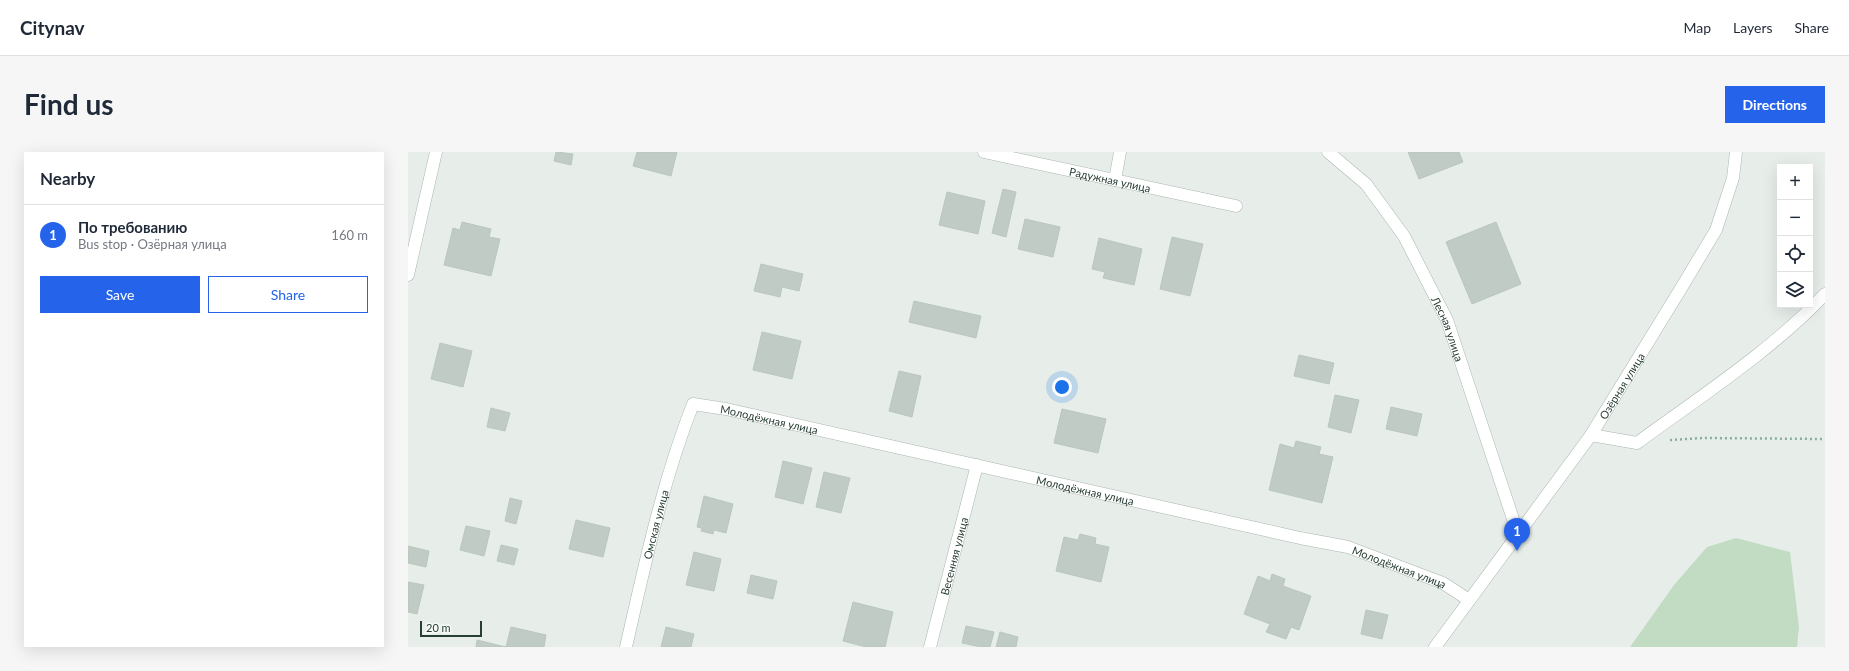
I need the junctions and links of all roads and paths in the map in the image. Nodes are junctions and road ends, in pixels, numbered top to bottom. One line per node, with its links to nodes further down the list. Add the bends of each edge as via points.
1 (436, 152): 8 (street)
2 (984, 152): 6 (street, Радужная улица)
3 (1120, 152): 6 (street)
4 (1328, 152): 15 (street, Лесная улица, via 1366,184 1404,236 1447,320)
5 (1736, 152): 11 (street, Озёрная улица, via 1733,178 1716,230)
6 (1115, 180): 7 (street, Радужная улица)
7 (1236, 206)
8 (408, 275)
9 (1825, 294): 11 (street, via 1810,310 1743,365 1637,442)
10 (693, 404): 14 (street, Молодёжная улица, via 726,409); 17 (street, Омская улица, via 676,446 655,519)
11 (1591, 435): 15 (street, Озёрная улица)
12 (1825, 439): 13 (path)
13 (1666, 440)
14 (977, 465): 16 (street, Молодёжная улица, via 1348,547 1443,583); 18 (street, Весенняя улица)
15 (1518, 534): 16 (street, Озёрная улица)
16 (1469, 600): 19 (street, Озёрная улица)
17 (626, 647)
18 (930, 647)
19 (1435, 647)

